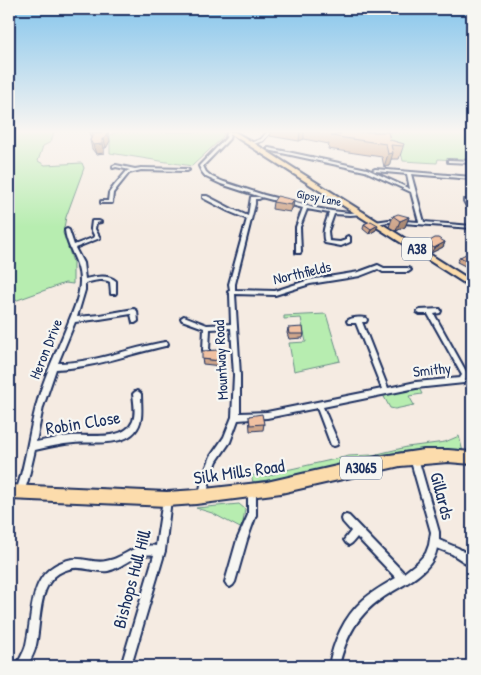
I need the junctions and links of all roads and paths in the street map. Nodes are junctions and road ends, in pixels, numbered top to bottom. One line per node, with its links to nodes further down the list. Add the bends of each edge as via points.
1 (203, 164): 17 (street, Gipsy Lane, via 202,169 212,178 244,191)
2 (283, 164): 20 (main road, A38)
3 (336, 164): 7 (street)
4 (114, 168): 5 (street)
5 (134, 170): 6 (street); 15 (street, via 114,187 112,201)
6 (187, 170)
7 (366, 170): 8 (street); 10 (street)
8 (409, 173): 9 (street); 10 (street)
9 (472, 178)
10 (413, 191): 24 (street)
11 (462, 196): 14 (street)
12 (205, 197): 21 (street)
13 (259, 198): 21 (street, Mountway Road, via 252,198)
14 (466, 201): 16 (street); 19 (street)
15 (103, 202)
16 (472, 202)
17 (306, 206): 18 (street, Gipsy Lane); 31 (street, via 298,227)
18 (332, 212): 20 (street, Gipsy Lane); 28 (street, via 326,230)
19 (472, 212)
20 (361, 213): 23 (main road, A38)
21 (249, 218): 35 (street, Mountway Road)
22 (94, 222): 30 (street, via 93,229 99,240)
23 (377, 223): 24 (street); 34 (main road, A38)
24 (422, 224): 25 (street)
25 (472, 227)
26 (68, 230): 30 (street, Heron Drive)
27 (350, 240): 28 (street, via 341,244)
28 (327, 242): 29 (street)
29 (319, 244)
30 (72, 247): 33 (street, Heron Drive, via 80,263)
31 (298, 252)
32 (408, 270): 35 (street, Northfields, via 401,273 376,266 360,274 302,284 277,293)
33 (83, 281): 36 (street, via 110,279 113,281); 41 (street, Heron Drive)
34 (472, 285)
35 (231, 292): 44 (street, Mountway Road)
36 (113, 294)
37 (438, 311): 39 (street)
38 (420, 312): 39 (street)
39 (430, 312): 49 (street, Smithy, via 464,378 462,381)
40 (184, 318): 45 (street)
41 (73, 320): 42 (street, via 128,309 134,310); 48 (street, Heron Drive)
42 (134, 321)
43 (357, 321): 49 (street)
44 (234, 326): 45 (street); 52 (street, Mountway Road, via 238,375)
45 (208, 327): 47 (street)
46 (165, 344): 48 (street, via 113,357)
47 (206, 350)
48 (53, 366): 54 (street, Heron Drive, via 37,416)
49 (386, 390): 51 (street, Smithy)
50 (137, 394): 54 (street, Robin Close, via 137,422 123,435)
51 (319, 404): 52 (street, Smithy, via 267,416); 53 (street)
52 (236, 417): 59 (street, Mountway Road, via 214,459)
53 (334, 442)
54 (32, 447): 58 (street, Heron Drive, via 25,480)
55 (413, 457): 56 (main road, Silk Mills Road / A3065); 57 (main road, Silk Mills Road / A3065); 64 (street, Gillards)
56 (472, 458)
57 (252, 491): 59 (main road, Silk Mills Road / A3065); 68 (street, via 252,515)
58 (14, 492): 60 (main road, Silk Mills Road / A3065)
59 (203, 496): 60 (main road, Silk Mills Road / A3065)
60 (167, 499): 65 (street, Bishops Hull Hill)
61 (346, 519): 62 (street)
62 (357, 530): 63 (street); 67 (street)
63 (349, 540)
64 (436, 543): 66 (street, Gillards); 67 (street, Gillards, via 419,570)
65 (160, 551): 69 (street, via 142,549 114,565 100,568 72,563 54,571 40,590 30,648); 70 (street, Bishops Hull Hill)
66 (472, 562)
67 (403, 578): 71 (street, Gillards, via 379,593 356,614 340,641)
68 (230, 582)
69 (22, 666)
70 (126, 666)
71 (334, 666)

